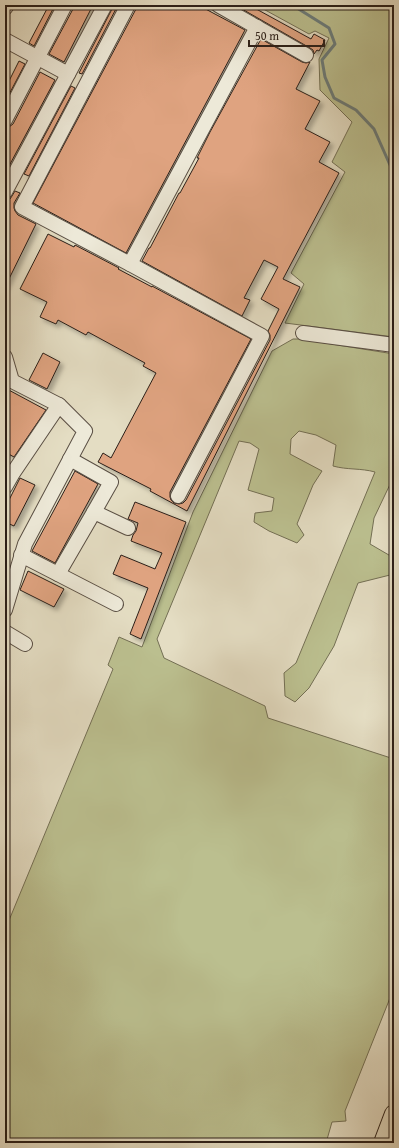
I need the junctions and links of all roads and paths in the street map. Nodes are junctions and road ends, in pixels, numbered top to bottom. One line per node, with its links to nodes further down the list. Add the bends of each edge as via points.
1 (7, 5): 6 (street)
2 (65, 5): 10 (street)
3 (105, 5): 11 (street)
4 (128, 5): 14 (street, via 22,207)
5 (218, 5): 7 (street)
6 (5, 8)
7 (257, 27): 9 (street); 14 (street)
8 (5, 40): 10 (street)
9 (306, 55)
10 (37, 58): 11 (street); 12 (street)
11 (68, 74): 13 (street)
12 (5, 120)
13 (5, 192)
14 (130, 264): 22 (street, via 262,336)
15 (303, 333): 16 (street)
16 (394, 345)
17 (5, 357): 18 (street, via 12,381)
18 (59, 405): 19 (street, via 85,431); 20 (street)
19 (70, 459): 23 (street, via 111,482); 25 (street, via 25,544)
20 (9, 471): 21 (street)
21 (5, 487)
22 (178, 496)
23 (94, 512): 24 (street); 26 (street)
24 (128, 528)
25 (22, 555): 26 (street); 28 (street)
26 (58, 574): 27 (street)
27 (116, 604)
28 (5, 610)
29 (5, 632): 30 (street)
30 (25, 644)
31 (394, 1114): 32 (main road)
32 (383, 1143)

